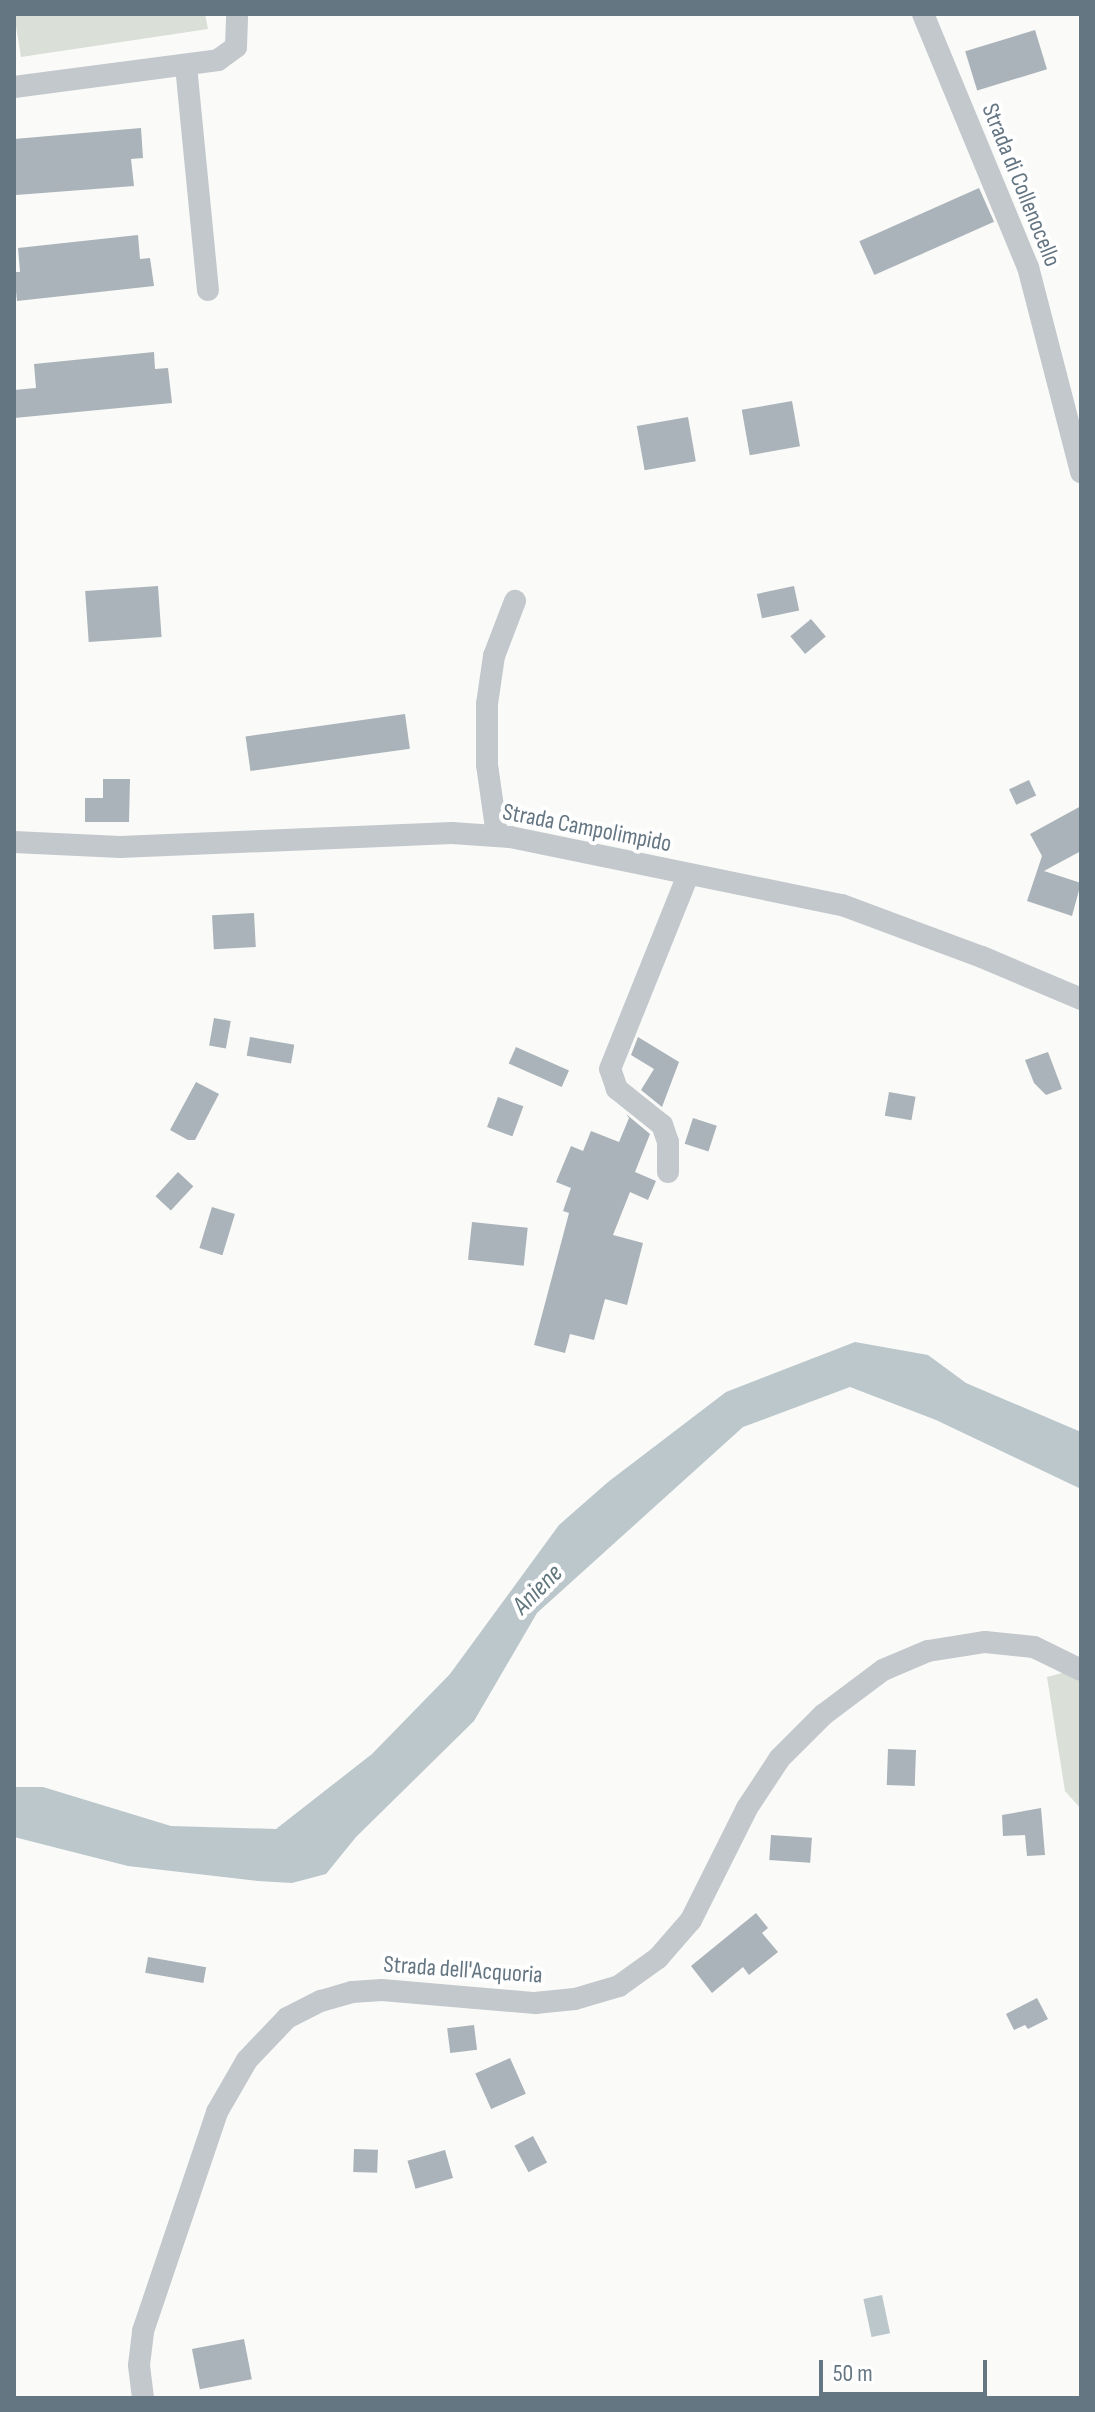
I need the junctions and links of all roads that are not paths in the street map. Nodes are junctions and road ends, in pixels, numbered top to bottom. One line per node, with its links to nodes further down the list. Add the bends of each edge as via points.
1 (237, 14): 3 (street, via 238,40 232,53)
2 (923, 14): 6 (street, Strada di Collenocello, via 1028,267)
3 (186, 66): 4 (street); 5 (street)
4 (14, 87)
5 (208, 290)
6 (1081, 472)
7 (515, 601): 8 (street, via 494,656 487,704 487,765)
8 (497, 835): 9 (street, Strada Campolimpido, via 184,846); 10 (street, Strada Campolimpido)
9 (14, 842)
10 (688, 875): 11 (street, Strada Campolimpido, via 854,909); 12 (street, via 610,1069 617,1089 662,1125)
11 (1081, 999)
12 (668, 1172)
13 (1081, 1670): 14 (street, Strada dell'Acquoria, via 1034,1647 985,1642 928,1651 883,1670 823,1715 780,1758 747,1808 691,1920 646,1969 619,1986 546,2003 352,1992 287,2018 247,2060 217,2112 143,2331)
14 (143, 2398)

